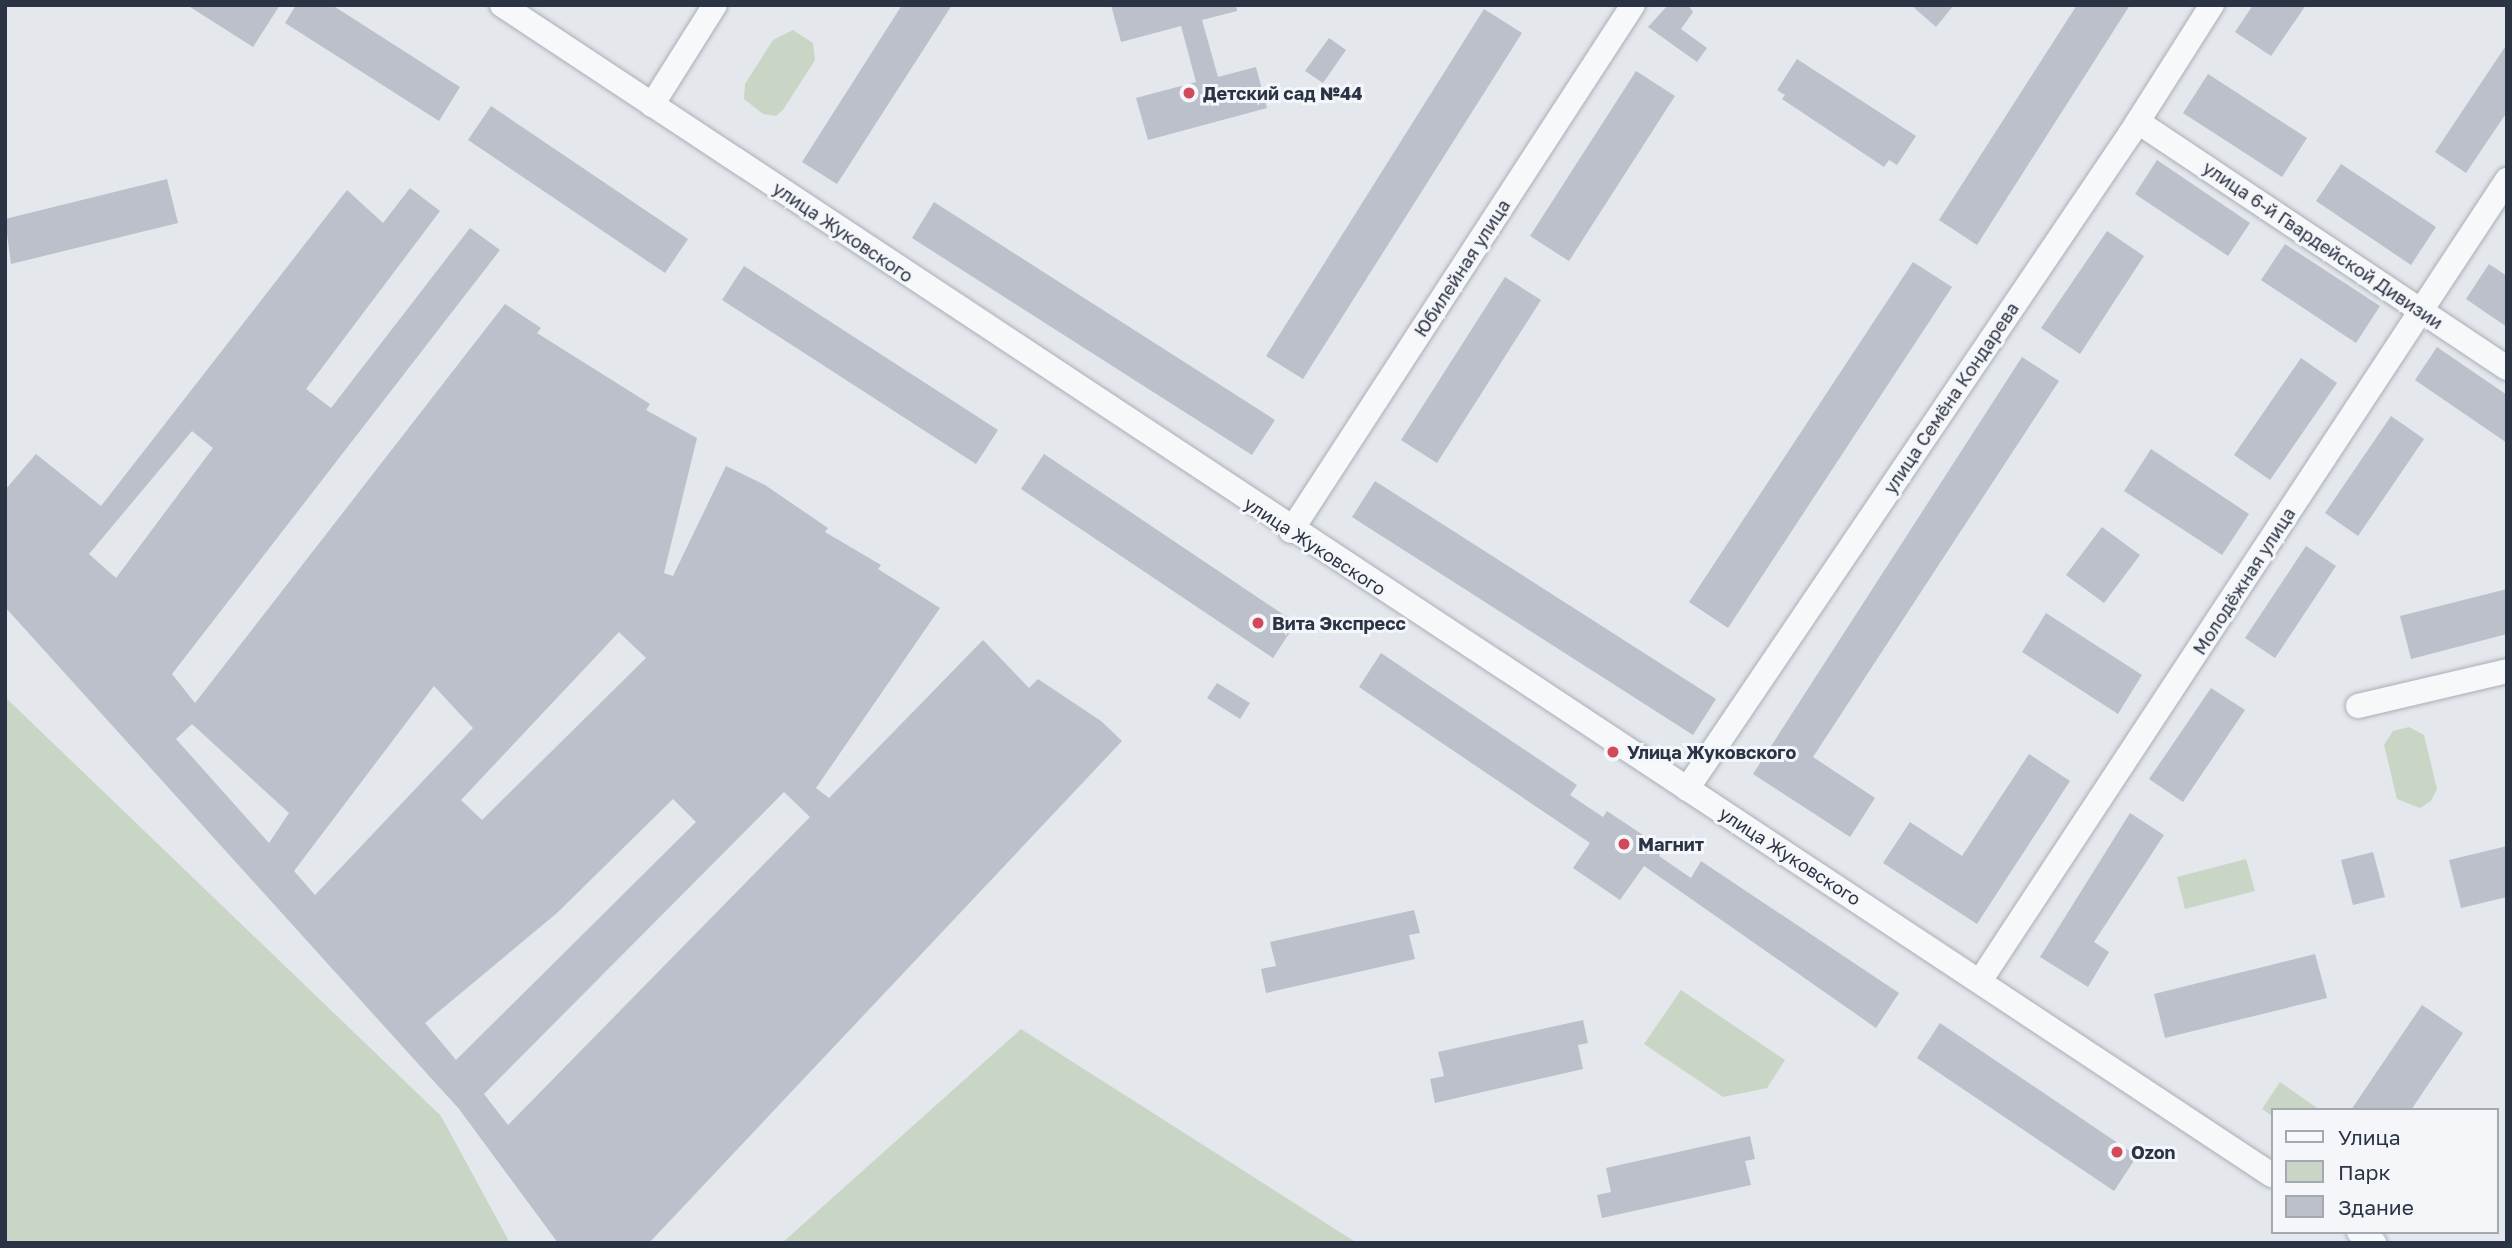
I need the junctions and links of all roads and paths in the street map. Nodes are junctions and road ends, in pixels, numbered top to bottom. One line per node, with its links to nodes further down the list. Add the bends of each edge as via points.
1 (502, 5): 5 (street, улица Жуковского)
2 (715, 5): 5 (street)
3 (1633, 5): 10 (street, Юбилейная улица)
4 (2212, 5): 6 (street, улица Семёна Кондарева)
5 (652, 105): 10 (street, улица Жуковского)
6 (2138, 122): 8 (street, улица 6-й Гвардейской Дивизии); 13 (street, улица Семёна Кондарева)
7 (2507, 180): 8 (street, Молодёжная улица)
8 (2420, 311): 9 (street, улица 6-й Гвардейской Дивизии); 14 (street, Молодёжная улица)
9 (2507, 368)
10 (1291, 531): 13 (street, улица Жуковского)
11 (2507, 671): 12 (street)
12 (2358, 706)
13 (1687, 789): 14 (street, улица Жуковского)
14 (1980, 981): 15 (street, улица Жуковского)
15 (2270, 1174)

